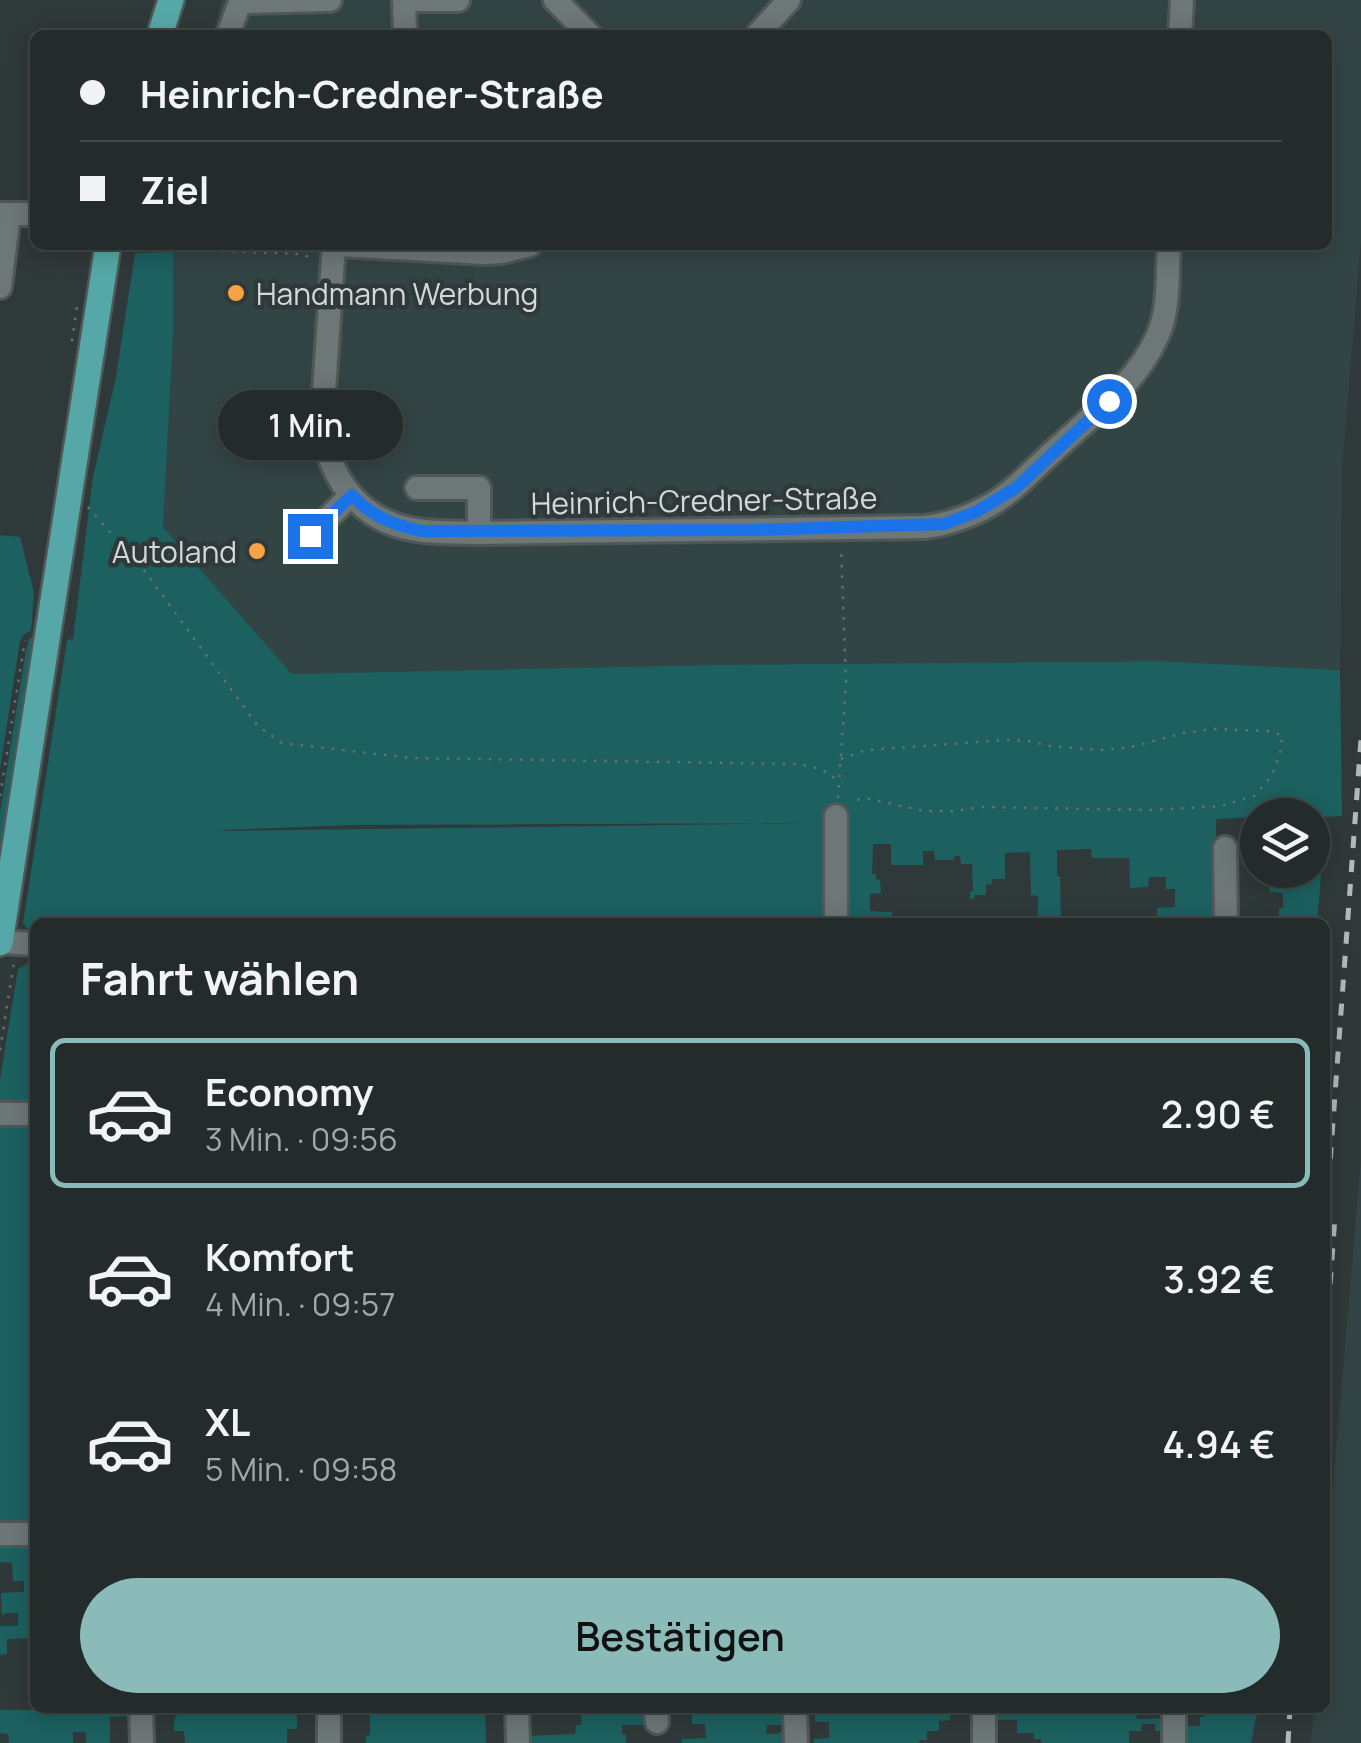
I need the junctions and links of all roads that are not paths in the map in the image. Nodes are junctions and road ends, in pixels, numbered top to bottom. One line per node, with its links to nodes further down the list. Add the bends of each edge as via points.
1 (171, 0): 9 (main road)
2 (330, 0): 10 (street, via 240,2)
3 (389, 0): 4 (street)
4 (404, 0): 5 (street); 11 (street)
5 (458, 0)
6 (555, 0): 12 (street)
7 (790, 0): 13 (street)
8 (1182, 0): 14 (street)
9 (162, 30)
10 (230, 30)
11 (404, 30)
12 (585, 30)
13 (762, 30)
14 (1180, 30)
15 (4, 214): 16 (street); 22 (street)
16 (30, 214)
17 (117, 250): 31 (main road)
18 (336, 250): 24 (street, Heinrich-Credner-Straße, via 322,420 331,465)
19 (510, 250): 21 (street)
20 (1169, 250): 25 (street, Heinrich-Credner-Straße, via 1160,332 1144,364 980,521 754,541)
21 (401, 252)
22 (0, 287)
23 (417, 488): 25 (street, via 479,488)
24 (352, 495): 25 (street, Heinrich-Credner-Straße, via 398,526); 26 (street)
25 (479, 533)
26 (310, 536)
27 (836, 816): 29 (street)
28 (1225, 848): 30 (street)
29 (836, 918)
30 (1226, 918)
31 (0, 943): 32 (street)
32 (30, 944)
33 (0, 1114): 34 (street)
34 (30, 1114)
35 (0, 1534): 36 (street)
36 (30, 1534)
37 (141, 1713): 43 (street)
38 (329, 1713): 44 (street)
39 (518, 1713): 45 (street)
40 (795, 1713): 46 (street)
41 (984, 1713): 47 (street)
42 (1174, 1713): 48 (street)
43 (142, 1743)
44 (329, 1743)
45 (518, 1743)
46 (796, 1743)
47 (984, 1743)
48 (1174, 1743)

